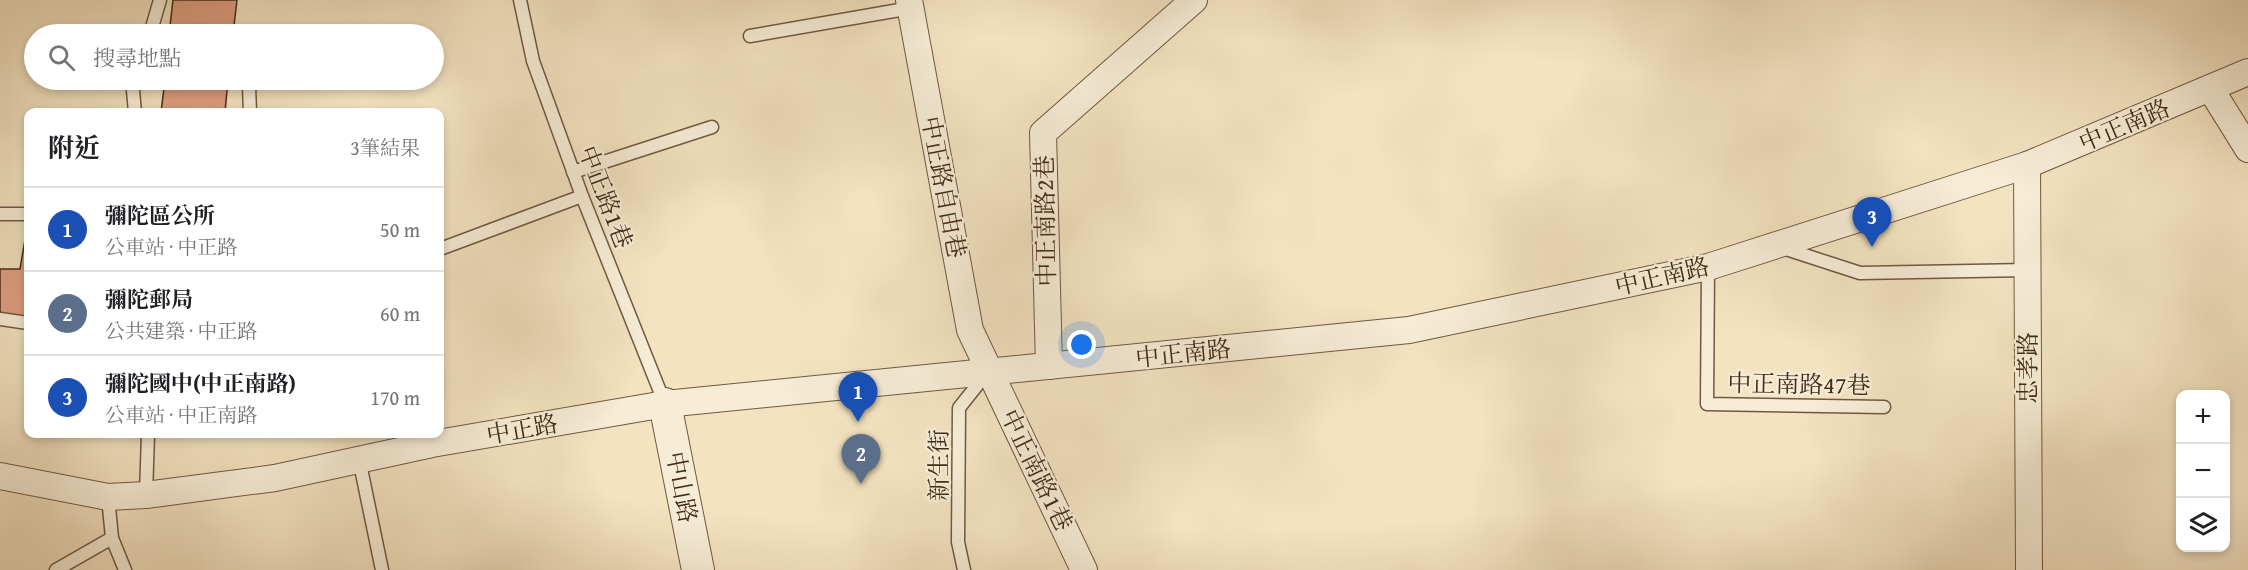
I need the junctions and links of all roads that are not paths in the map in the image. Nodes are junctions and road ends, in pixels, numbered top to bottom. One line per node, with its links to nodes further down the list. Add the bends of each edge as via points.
1 (160, 0): 5 (lane)
2 (520, 0): 16 (lane, 中正路1巷, via 533,61)
3 (1194, 0): 26 (street, 中正南路2巷, via 1043,133)
4 (910, 4): 6 (lane); 27 (street, 中正路自由巷, via 970,330)
5 (153, 24)
6 (750, 36)
7 (2248, 72): 8 (street, 中正南路)
8 (2210, 88): 14 (street); 15 (street, 中正南路)
9 (133, 90): 11 (lane)
10 (249, 90): 12 (lane)
11 (135, 108)
12 (250, 108)
13 (712, 127): 16 (lane)
14 (2248, 149)
15 (2027, 165): 20 (street, 中正南路); 23 (street, 忠孝路)
16 (573, 172): 17 (lane, 中正路1巷)
17 (582, 196): 21 (lane); 28 (lane, 中正路1巷)
18 (0, 214): 19 (lane)
19 (24, 214)
20 (1776, 246): 22 (street, 中正南路); 23 (lane, via 1860,273)
21 (444, 248)
22 (1708, 267): 26 (street, 中正南路, via 1409,330); 29 (lane, 中正南路47巷, via 1707,404)
23 (2027, 270): 44 (street, 忠孝路)
24 (0, 319): 25 (lane)
25 (24, 322)
26 (1049, 366): 27 (street, 中正路)
27 (988, 371): 28 (street, 中正路); 42 (lane, 新生街, via 959,408 958,542); 43 (street, 中正南路1巷)
28 (665, 404): 30 (street, 中正路); 41 (street, 中山路)
29 (1884, 407)
30 (444, 437)
31 (148, 438): 35 (lane)
32 (431, 439): 33 (street, 中正路)
33 (359, 459): 35 (street, 中正路, via 275,478); 40 (lane)
34 (0, 476): 36 (street, 中正路)
35 (146, 495): 36 (street, 中正路)
36 (108, 497): 37 (lane)
37 (112, 538): 38 (lane); 39 (lane)
38 (56, 570)
39 (125, 570)
40 (382, 570)
41 (698, 570)
42 (964, 570)
43 (1084, 570)
44 (2029, 570)

